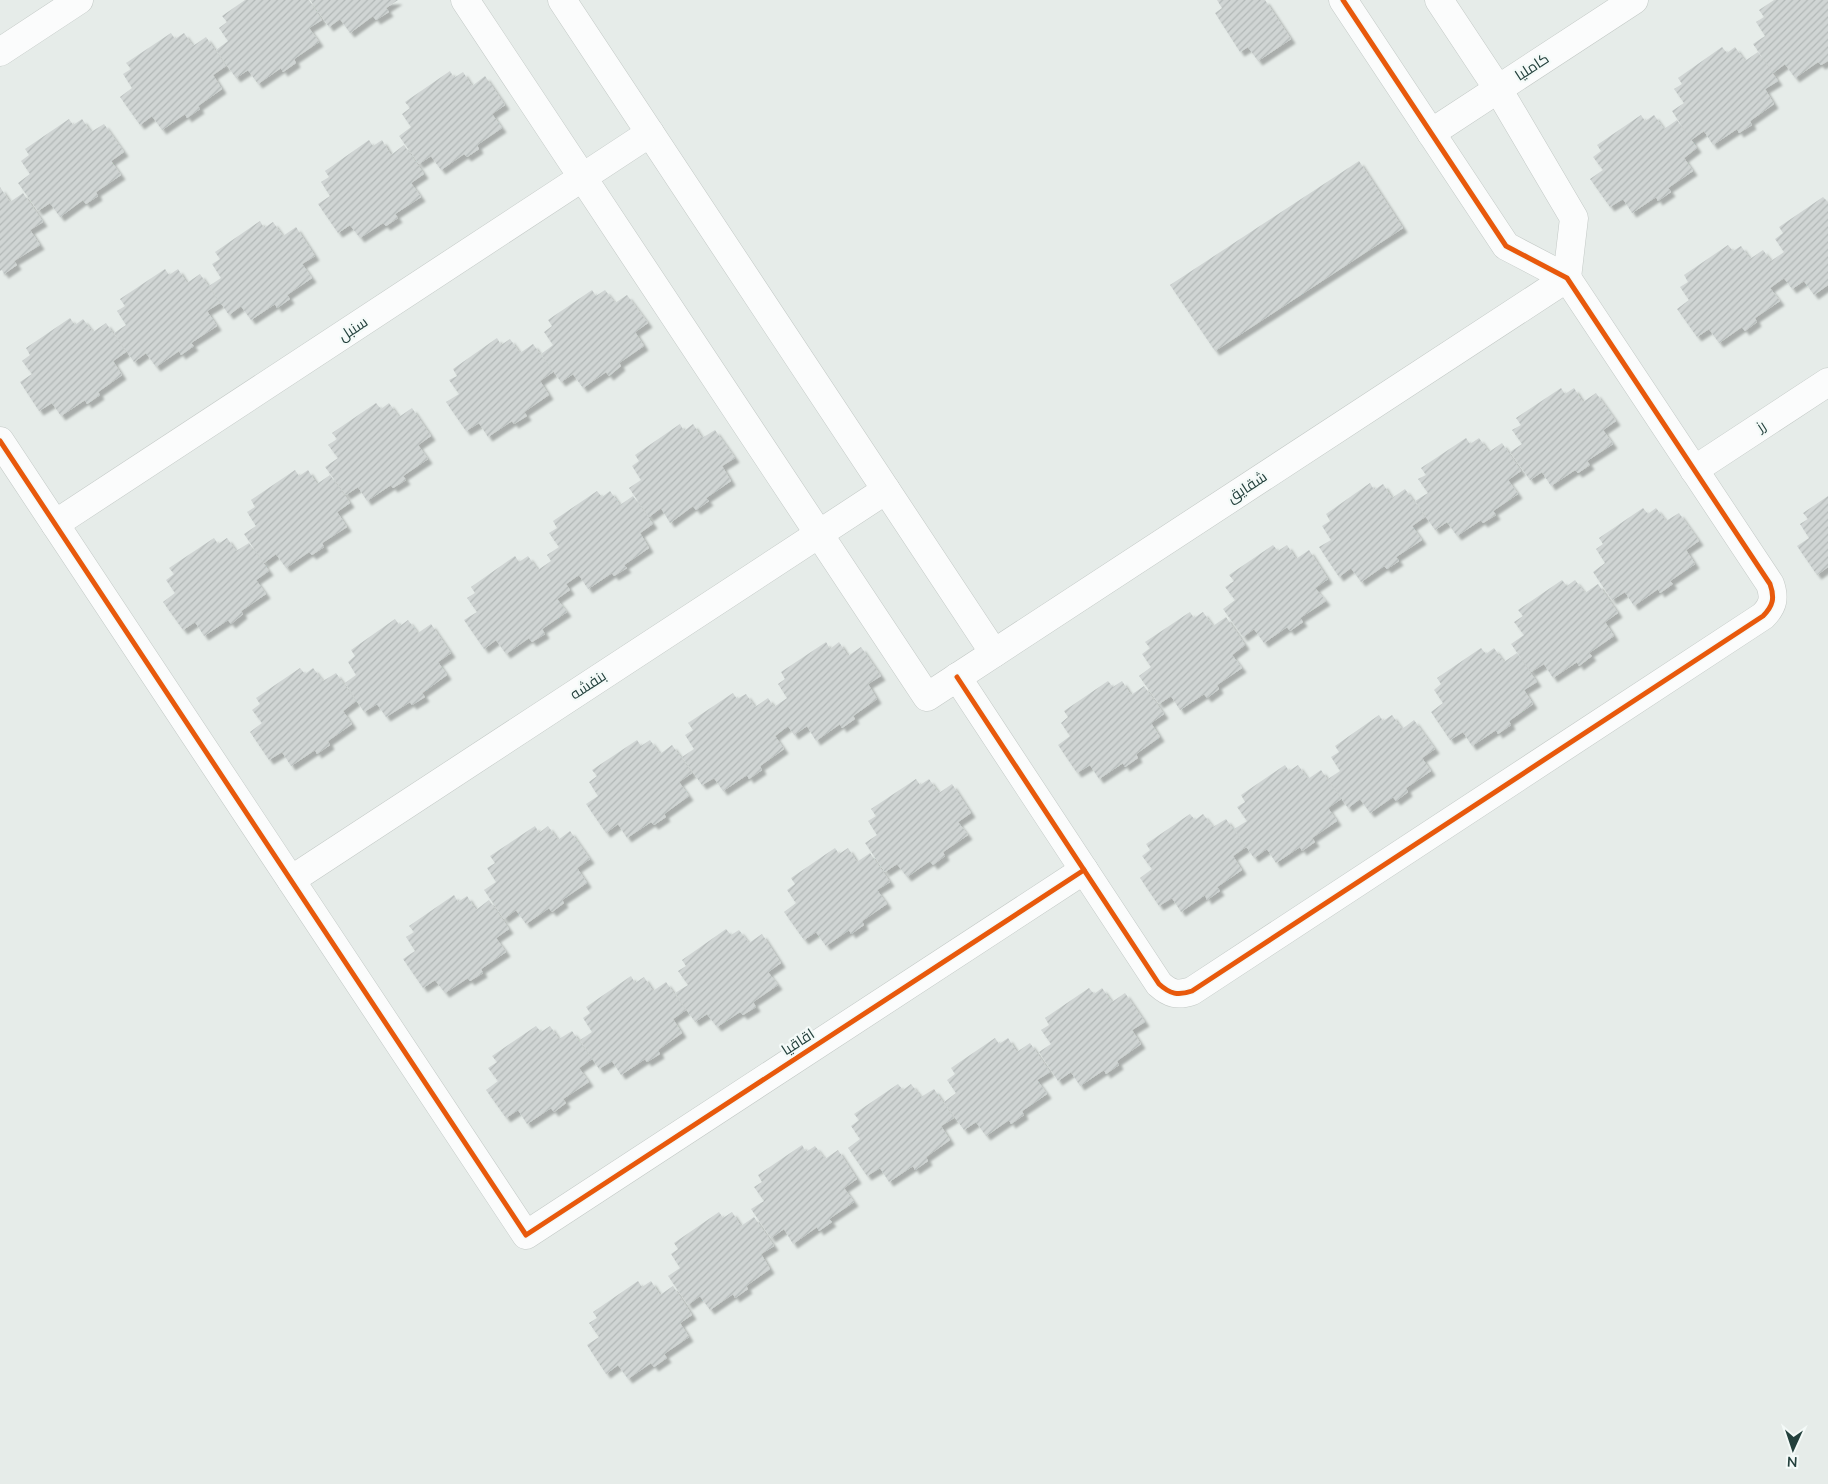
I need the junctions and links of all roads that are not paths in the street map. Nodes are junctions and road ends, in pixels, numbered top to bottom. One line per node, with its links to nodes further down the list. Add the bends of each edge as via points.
1 (79, 0): 7 (street)
2 (465, 0): 11 (street)
3 (562, 0): 10 (street)
4 (1343, 0): 9 (street)
5 (1439, 0): 8 (street)
6 (1634, 0): 8 (street, کاملیا)
7 (0, 52)
8 (1498, 89): 9 (street, کاملیا); 12 (street, via 1574,218)
9 (1431, 133): 12 (street, via 1506,246)
10 (650, 134): 11 (street, سنبل); 16 (street)
11 (583, 178): 17 (street, سنبل); 18 (street)
12 (1567, 278): 15 (street); 19 (street, شقایق)
13 (1828, 382): 15 (street, رز)
14 (0, 441): 17 (street)
15 (1694, 470): 21 (street, via 1770,584 1774,595 1771,608 1192,991 1180,995 1168,992 1159,984)
16 (886, 490): 18 (street, بنفشه); 19 (street)
17 (55, 524): 22 (street)
18 (819, 534): 20 (street, شقایق, via 927,697); 22 (street, بنفشه)
19 (994, 652): 20 (street, شقایق)
20 (956, 677): 21 (street)
21 (1084, 870): 22 (street, اقاقیا, via 526,1235)
22 (291, 880)

